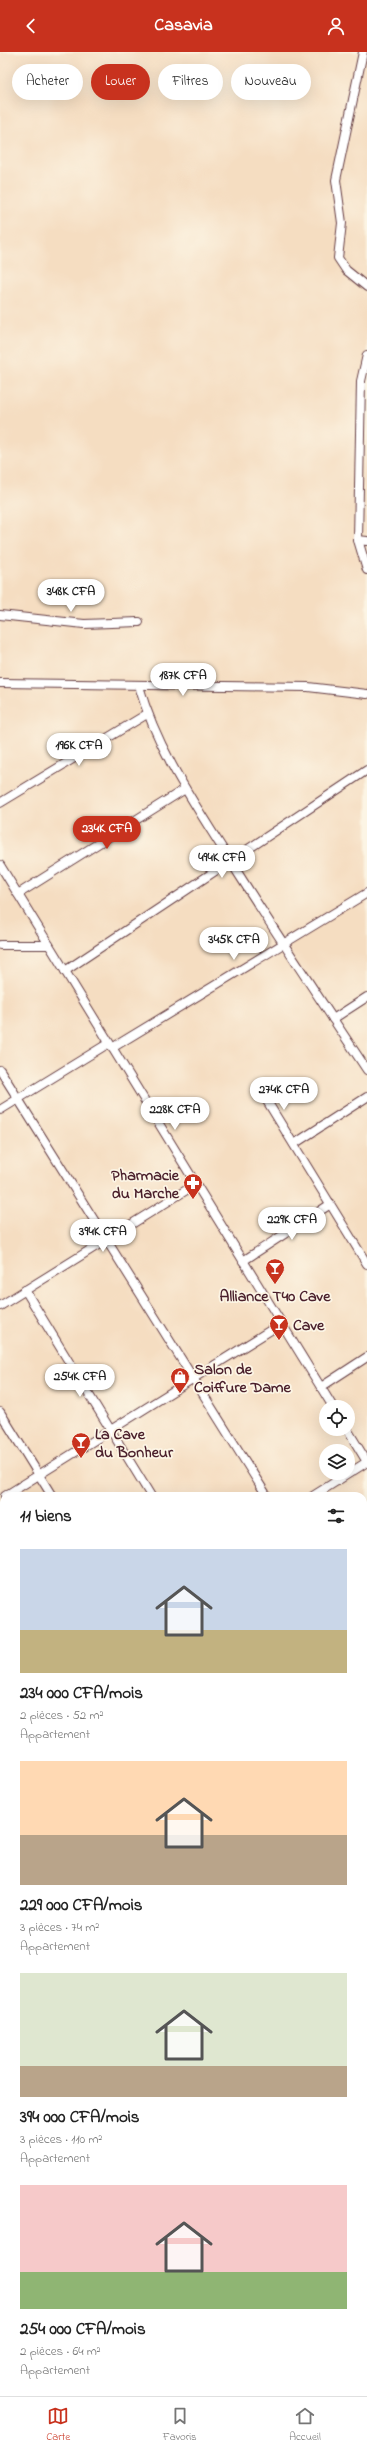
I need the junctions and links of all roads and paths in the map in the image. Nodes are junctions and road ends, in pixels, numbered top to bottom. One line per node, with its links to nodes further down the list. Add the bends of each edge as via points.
1 (363, 52): 2 (street, via 336,180 342,223 338,258 346,270)
2 (367, 287)
3 (367, 355): 4 (street)
4 (364, 381): 5 (street)
5 (363, 439): 6 (street)
6 (358, 540): 7 (street); 8 (street)
7 (367, 541)
8 (367, 570)
9 (0, 615): 10 (street, via 84,624)
10 (139, 622)
11 (0, 683): 12 (street)
12 (139, 686): 13 (street, via 308,687); 14 (street)
13 (367, 694)
14 (147, 714): 16 (street); 17 (street)
15 (367, 770): 18 (street)
16 (185, 789): 18 (street); 21 (street)
17 (0, 803)
18 (231, 862): 22 (street); 25 (street)
19 (0, 865): 21 (street)
20 (367, 893): 22 (street)
21 (18, 894): 24 (street)
22 (282, 944): 27 (street); 28 (street)
23 (0, 945): 24 (street)
24 (49, 945): 25 (street)
25 (65, 971): 28 (street)
26 (367, 997): 27 (street)
27 (333, 1019): 30 (street)
28 (111, 1045): 33 (street); 36 (street)
29 (0, 1070): 33 (street)
30 (367, 1070)
31 (258, 1088): 35 (street)
32 (367, 1097): 35 (street)
33 (18, 1099): 34 (street); 38 (street)
34 (0, 1110)
35 (294, 1144): 37 (street)
36 (196, 1184): 38 (street); 40 (street)
37 (329, 1205): 39 (street); 40 (street)
38 (106, 1240): 41 (street); 45 (street)
39 (366, 1259)
40 (243, 1261): 43 (street)
41 (25, 1290): 42 (street); 49 (street)
42 (0, 1306)
43 (282, 1323): 45 (street); 46 (street)
44 (367, 1357): 46 (street)
45 (193, 1378): 49 (street); 56 (street)
46 (321, 1387): 47 (street)
47 (329, 1400)
48 (0, 1412): 52 (street)
49 (110, 1430): 52 (street); 55 (street)
50 (351, 1436): 51 (street)
51 (367, 1462): 57 (street)
52 (38, 1475): 53 (street); 54 (street)
53 (11, 1492)
54 (49, 1492)
55 (148, 1492)
56 (264, 1492)
57 (319, 1492)

